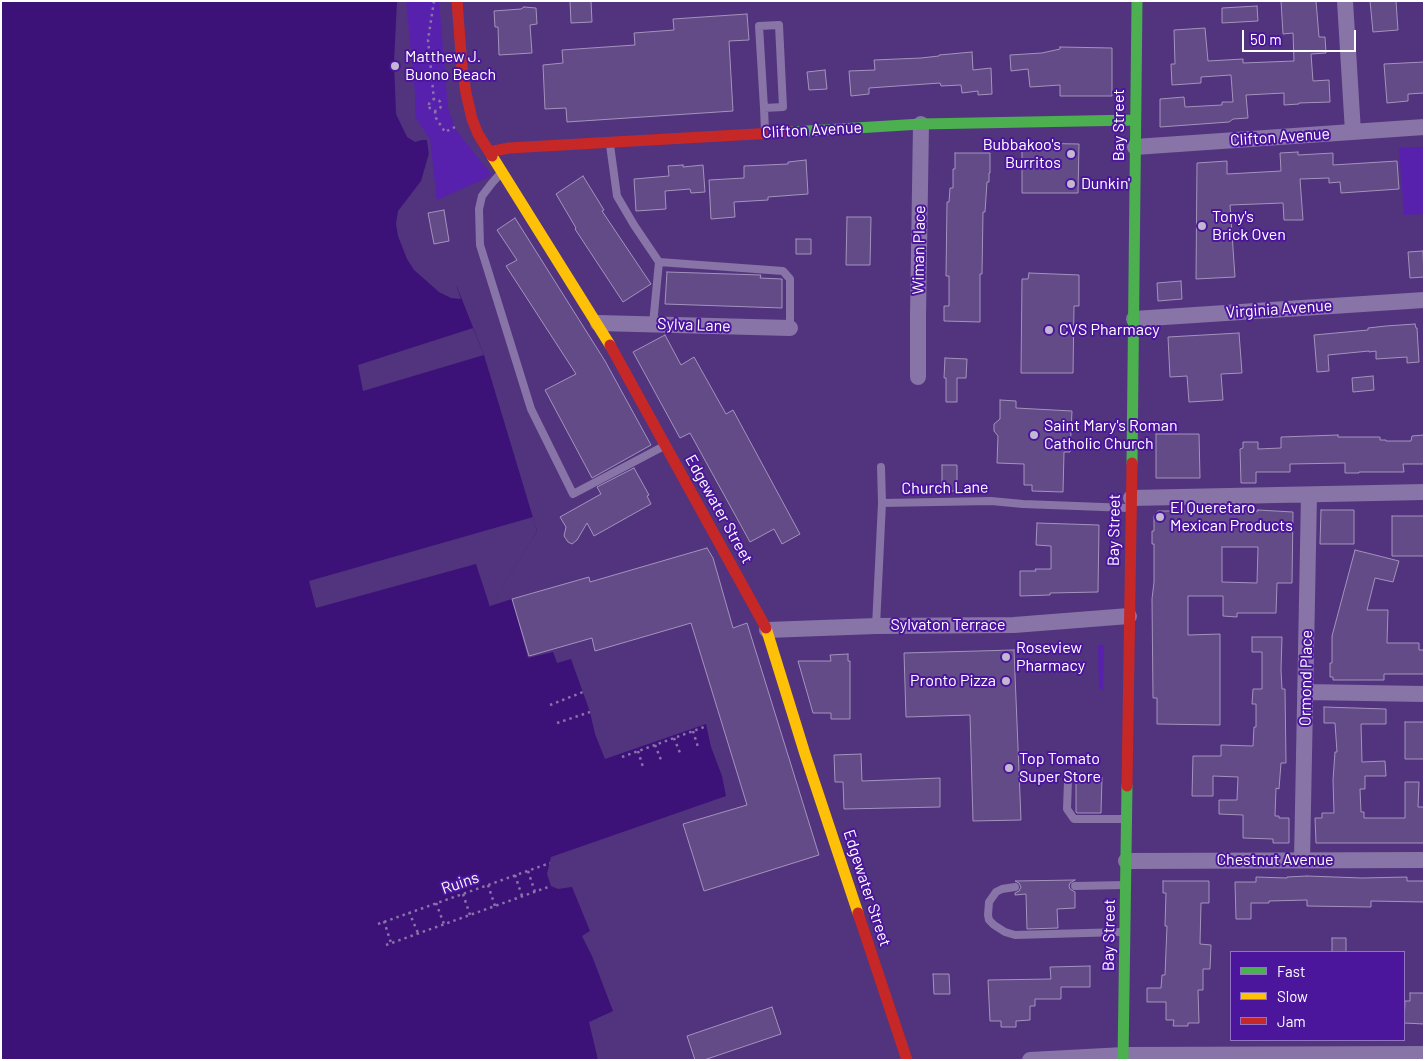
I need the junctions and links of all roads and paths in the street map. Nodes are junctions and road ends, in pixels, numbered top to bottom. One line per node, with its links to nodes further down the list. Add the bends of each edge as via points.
1 (434, 1): 5 (path, via 428,40)
2 (457, 1): 16 (street, Edgewater Street, via 466,93 472,119)
3 (1137, 1): 8 (street, Bay Street)
4 (1345, 1): 12 (street)
5 (434, 100): 7 (path, via 429,106); 7 (path, via 441,104)
6 (764, 108): 6 (lane, via 759,26 778,25 783,107); 13 (lane)
7 (435, 111): 10 (path, via 445,132)
8 (1135, 120): 9 (street, Clifton Avenue); 15 (street, Bay Street)
9 (921, 124): 13 (street, Clifton Avenue); 24 (street, Wiman Place)
10 (455, 127)
11 (1424, 127): 12 (street, Clifton Avenue)
12 (1353, 132): 15 (street, Clifton Avenue)
13 (765, 133): 14 (street, Clifton Avenue)
14 (610, 142): 16 (street, Clifton Avenue); 18 (lane, via 617,196)
15 (1135, 147): 20 (street, Bay Street)
16 (489, 152): 17 (street, Edgewater Street)
17 (502, 172): 21 (street, Edgewater Street); 25 (lane, via 482,196 478,209 480,245 531,409 573,494)
18 (659, 262): 22 (lane); 23 (lane, via 783,271 790,279)
19 (1424, 300): 20 (street, Virginia Avenue)
20 (1134, 319): 30 (street, Bay Street)
21 (598, 323): 22 (street, Sylva Lane); 25 (street, Edgewater Street)
22 (653, 324): 23 (street, Sylva Lane)
23 (790, 328)
24 (918, 376)
25 (666, 445): 33 (street, Edgewater Street)
26 (881, 467): 29 (lane)
27 (1424, 492): 28 (street)
28 (1309, 495): 30 (street); 35 (street, Ormond Place)
29 (882, 503): 30 (lane, Church Lane); 32 (lane, Church Lane)
30 (1131, 503): 31 (street, Bay Street)
31 (1129, 616): 32 (street, Sylvaton Terrace, via 1014,625); 51 (street, Bay Street)
32 (876, 626): 33 (street, Sylvaton Terrace)
33 (767, 630): 79 (street, Edgewater Street)
34 (583, 692): 37 (path)
35 (1305, 692): 36 (street); 52 (street, Ormond Place)
36 (1424, 694)
37 (550, 705)
38 (590, 712): 39 (path)
39 (557, 723)
40 (707, 726): 41 (path)
41 (692, 732): 42 (path); 44 (path)
42 (674, 738): 43 (path); 46 (path)
43 (655, 745): 45 (path); 48 (path)
44 (698, 746)
45 (638, 751): 47 (path); 49 (path)
46 (680, 753)
47 (622, 756)
48 (661, 760)
49 (643, 767)
50 (1068, 781): 51 (lane, via 1067,809 1074,819)
51 (1126, 819): 54 (street, Bay Street)
52 (1302, 860): 53 (street, Chestnut Avenue); 54 (street, Chestnut Avenue)
53 (1424, 860)
54 (1126, 861): 59 (street, Bay Street)
55 (550, 863): 56 (path, Ruins)
56 (528, 871): 57 (path, Ruins); 63 (path)
57 (515, 875): 58 (path, Ruins); 65 (path)
58 (488, 885): 64 (path, Ruins); 67 (path)
59 (1126, 885): 61 (lane); 73 (street, Bay Street)
60 (551, 886): 63 (path, Ruins)
61 (1075, 886)
62 (1015, 887): 73 (lane, via 996,892 988,902 989,920 1005,932 1015,935)
63 (536, 892): 65 (path, Ruins)
64 (462, 894): 66 (path, Ruins); 69 (path)
65 (522, 896): 67 (path, Ruins)
66 (436, 903): 68 (path, Ruins); 72 (path)
67 (495, 906): 69 (path, Ruins)
68 (410, 912): 70 (path, Ruins); 74 (path)
69 (470, 915): 72 (path, Ruins)
70 (384, 922): 71 (path, Ruins); 75 (path)
71 (378, 924)
72 (444, 924): 74 (path, Ruins)
73 (1125, 932): 78 (street, Bay Street)
74 (418, 934): 75 (path, Ruins)
75 (391, 943): 76 (path, Ruins)
76 (386, 945)
77 (1424, 1054): 78 (street)
78 (1124, 1058): 80 (street)
79 (906, 1060)
80 (1030, 1060)

